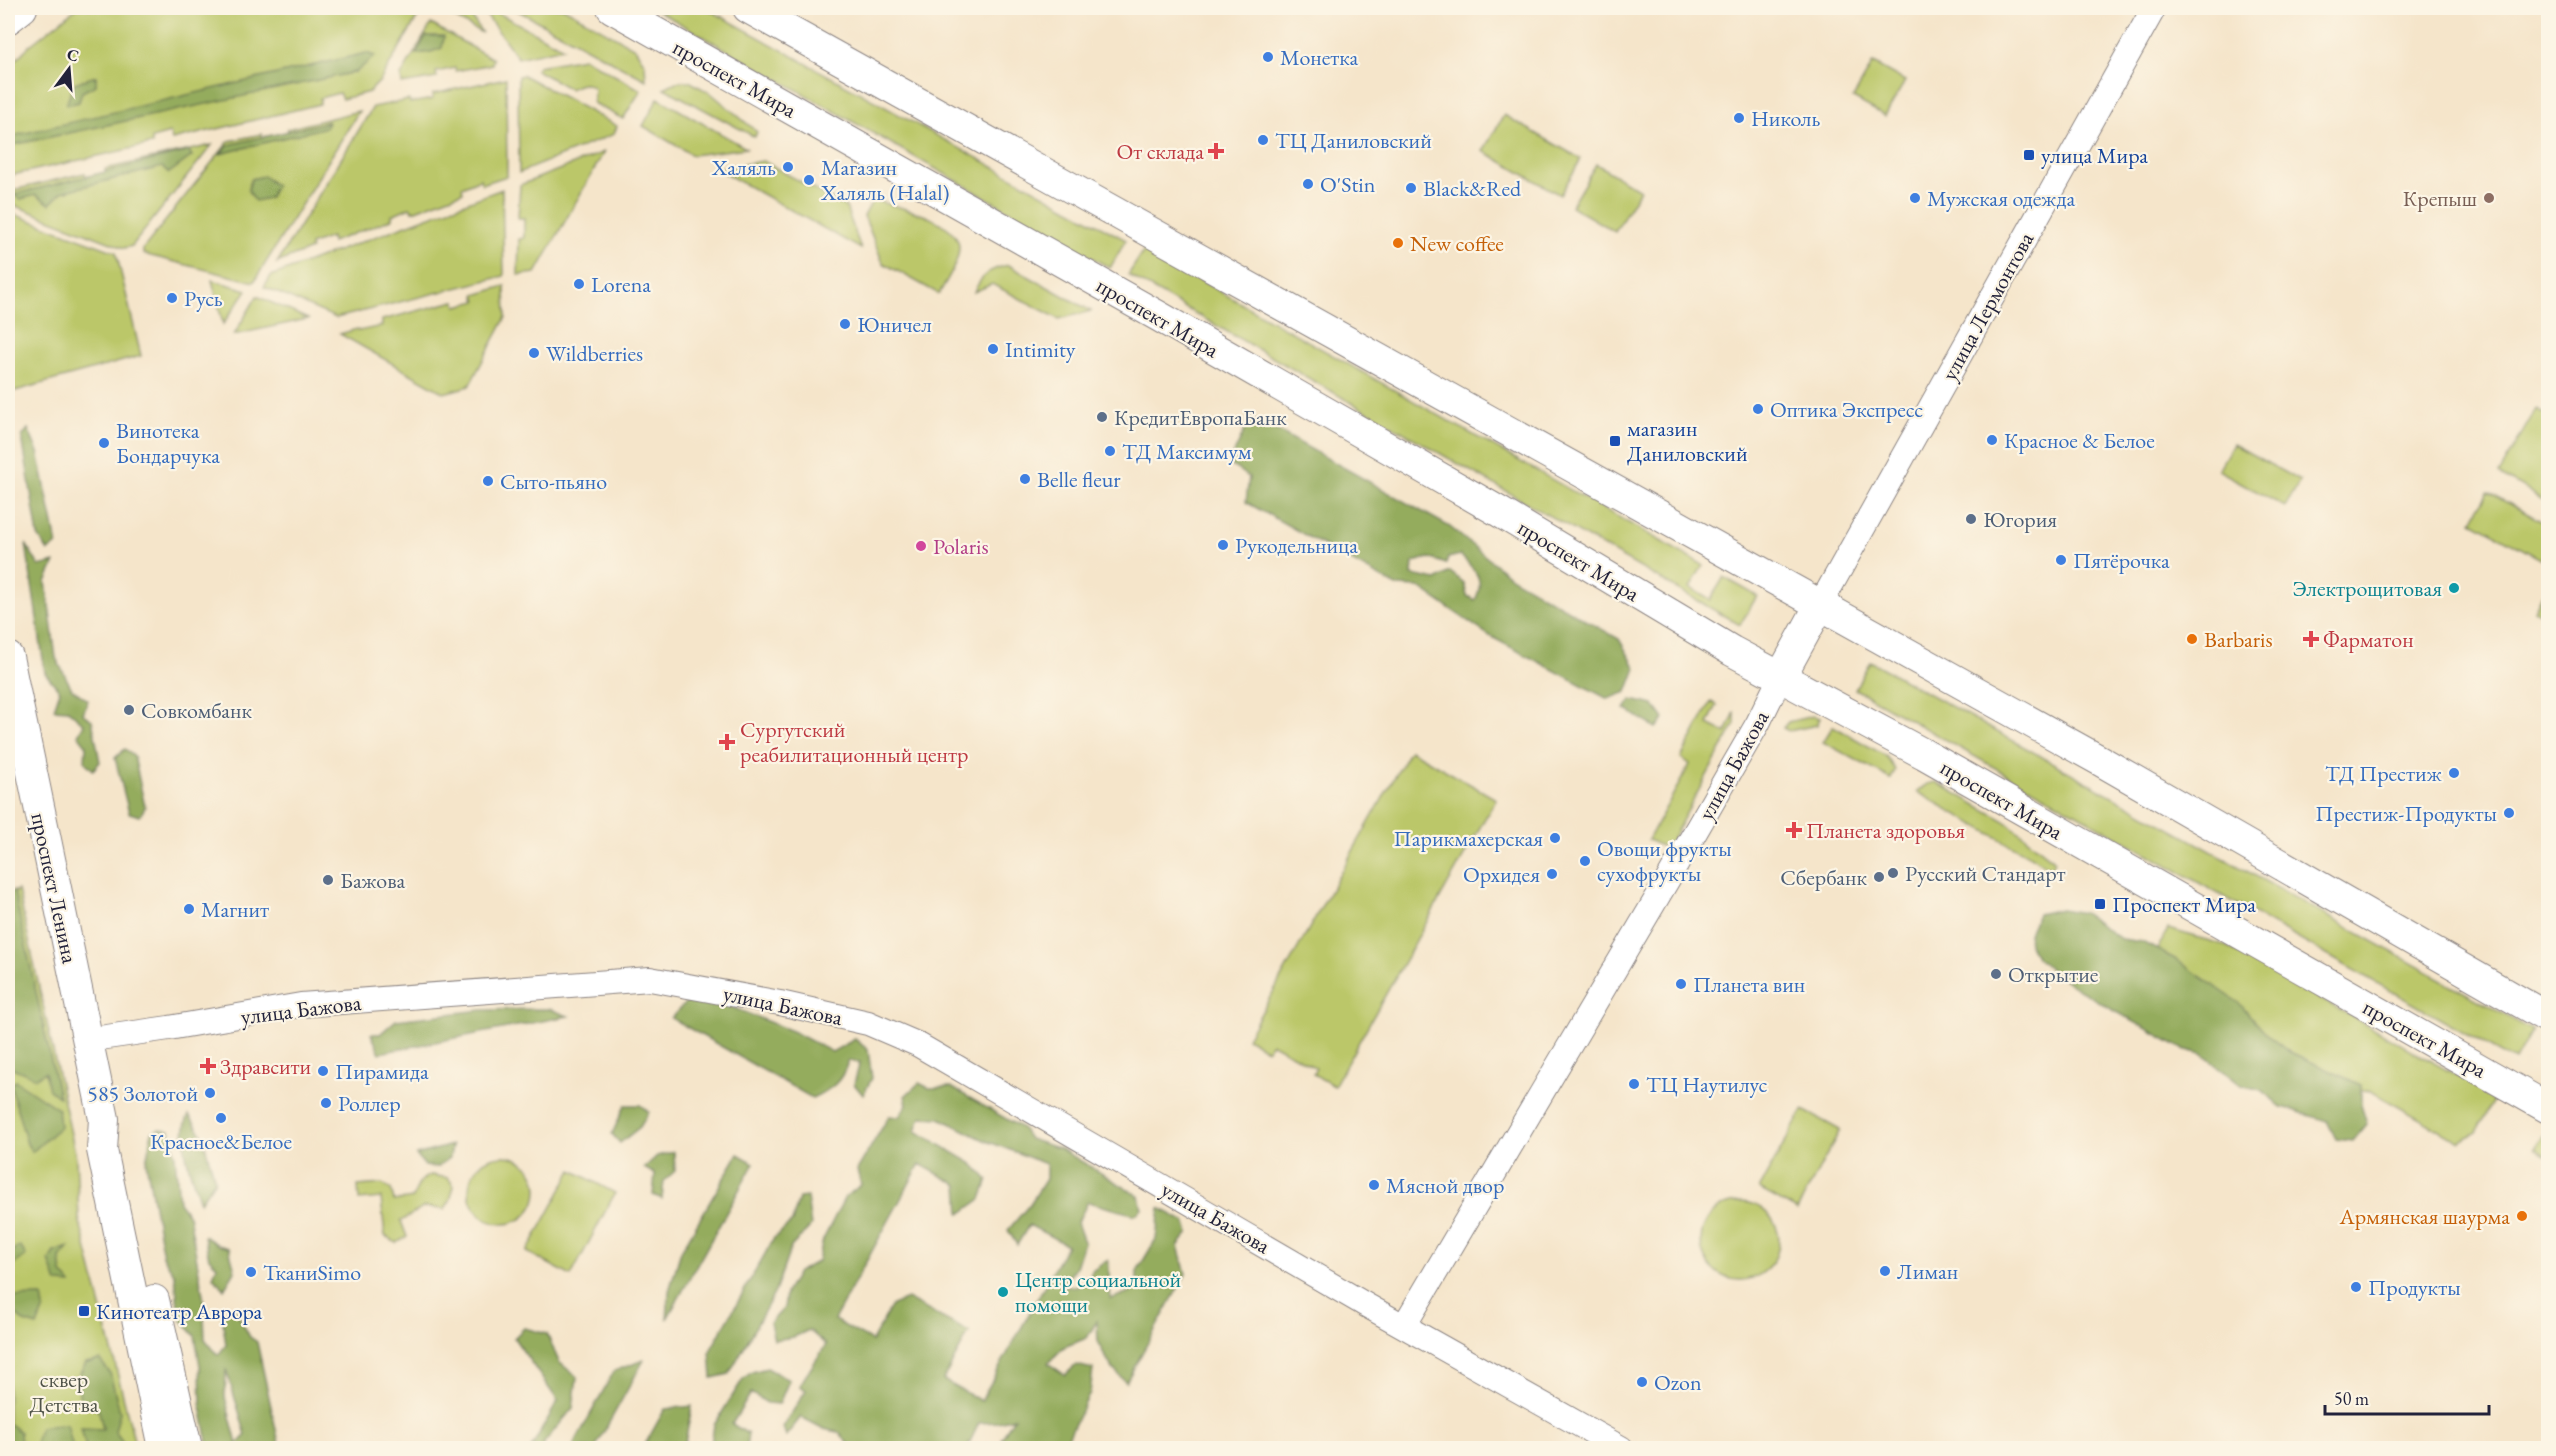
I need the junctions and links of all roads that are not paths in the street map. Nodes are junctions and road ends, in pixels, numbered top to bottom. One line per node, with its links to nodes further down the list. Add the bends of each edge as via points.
1 (22, 8): 5 (main road)
2 (612, 8): 8 (main road, проспект Мира, via 1160,317)
3 (748, 8): 6 (main road)
4 (2154, 8): 6 (street, улица Лермонтова)
5 (8, 19)
6 (1820, 605): 8 (main road, улица Бажова); 9 (main road, via 2109,765)
7 (8, 657): 10 (main road, проспект Ленина)
8 (1780, 678): 11 (main road, проспект Мира, via 1934,760); 13 (street, улица Бажова, via 1671,874)
9 (2548, 1018)
10 (86, 1040): 12 (main road, проспект Ленина); 13 (street, улица Бажова, via 301,1005 650,979 868,1023 917,1044)
11 (2548, 1108)
12 (104, 1119): 14 (main road, проспект Ленина, via 102,1150); 15 (main road, проспект Ленина, via 120,1147)
13 (1404, 1326): 16 (street, улица Бажова)
14 (164, 1449)
15 (187, 1449)
16 (1621, 1449)

